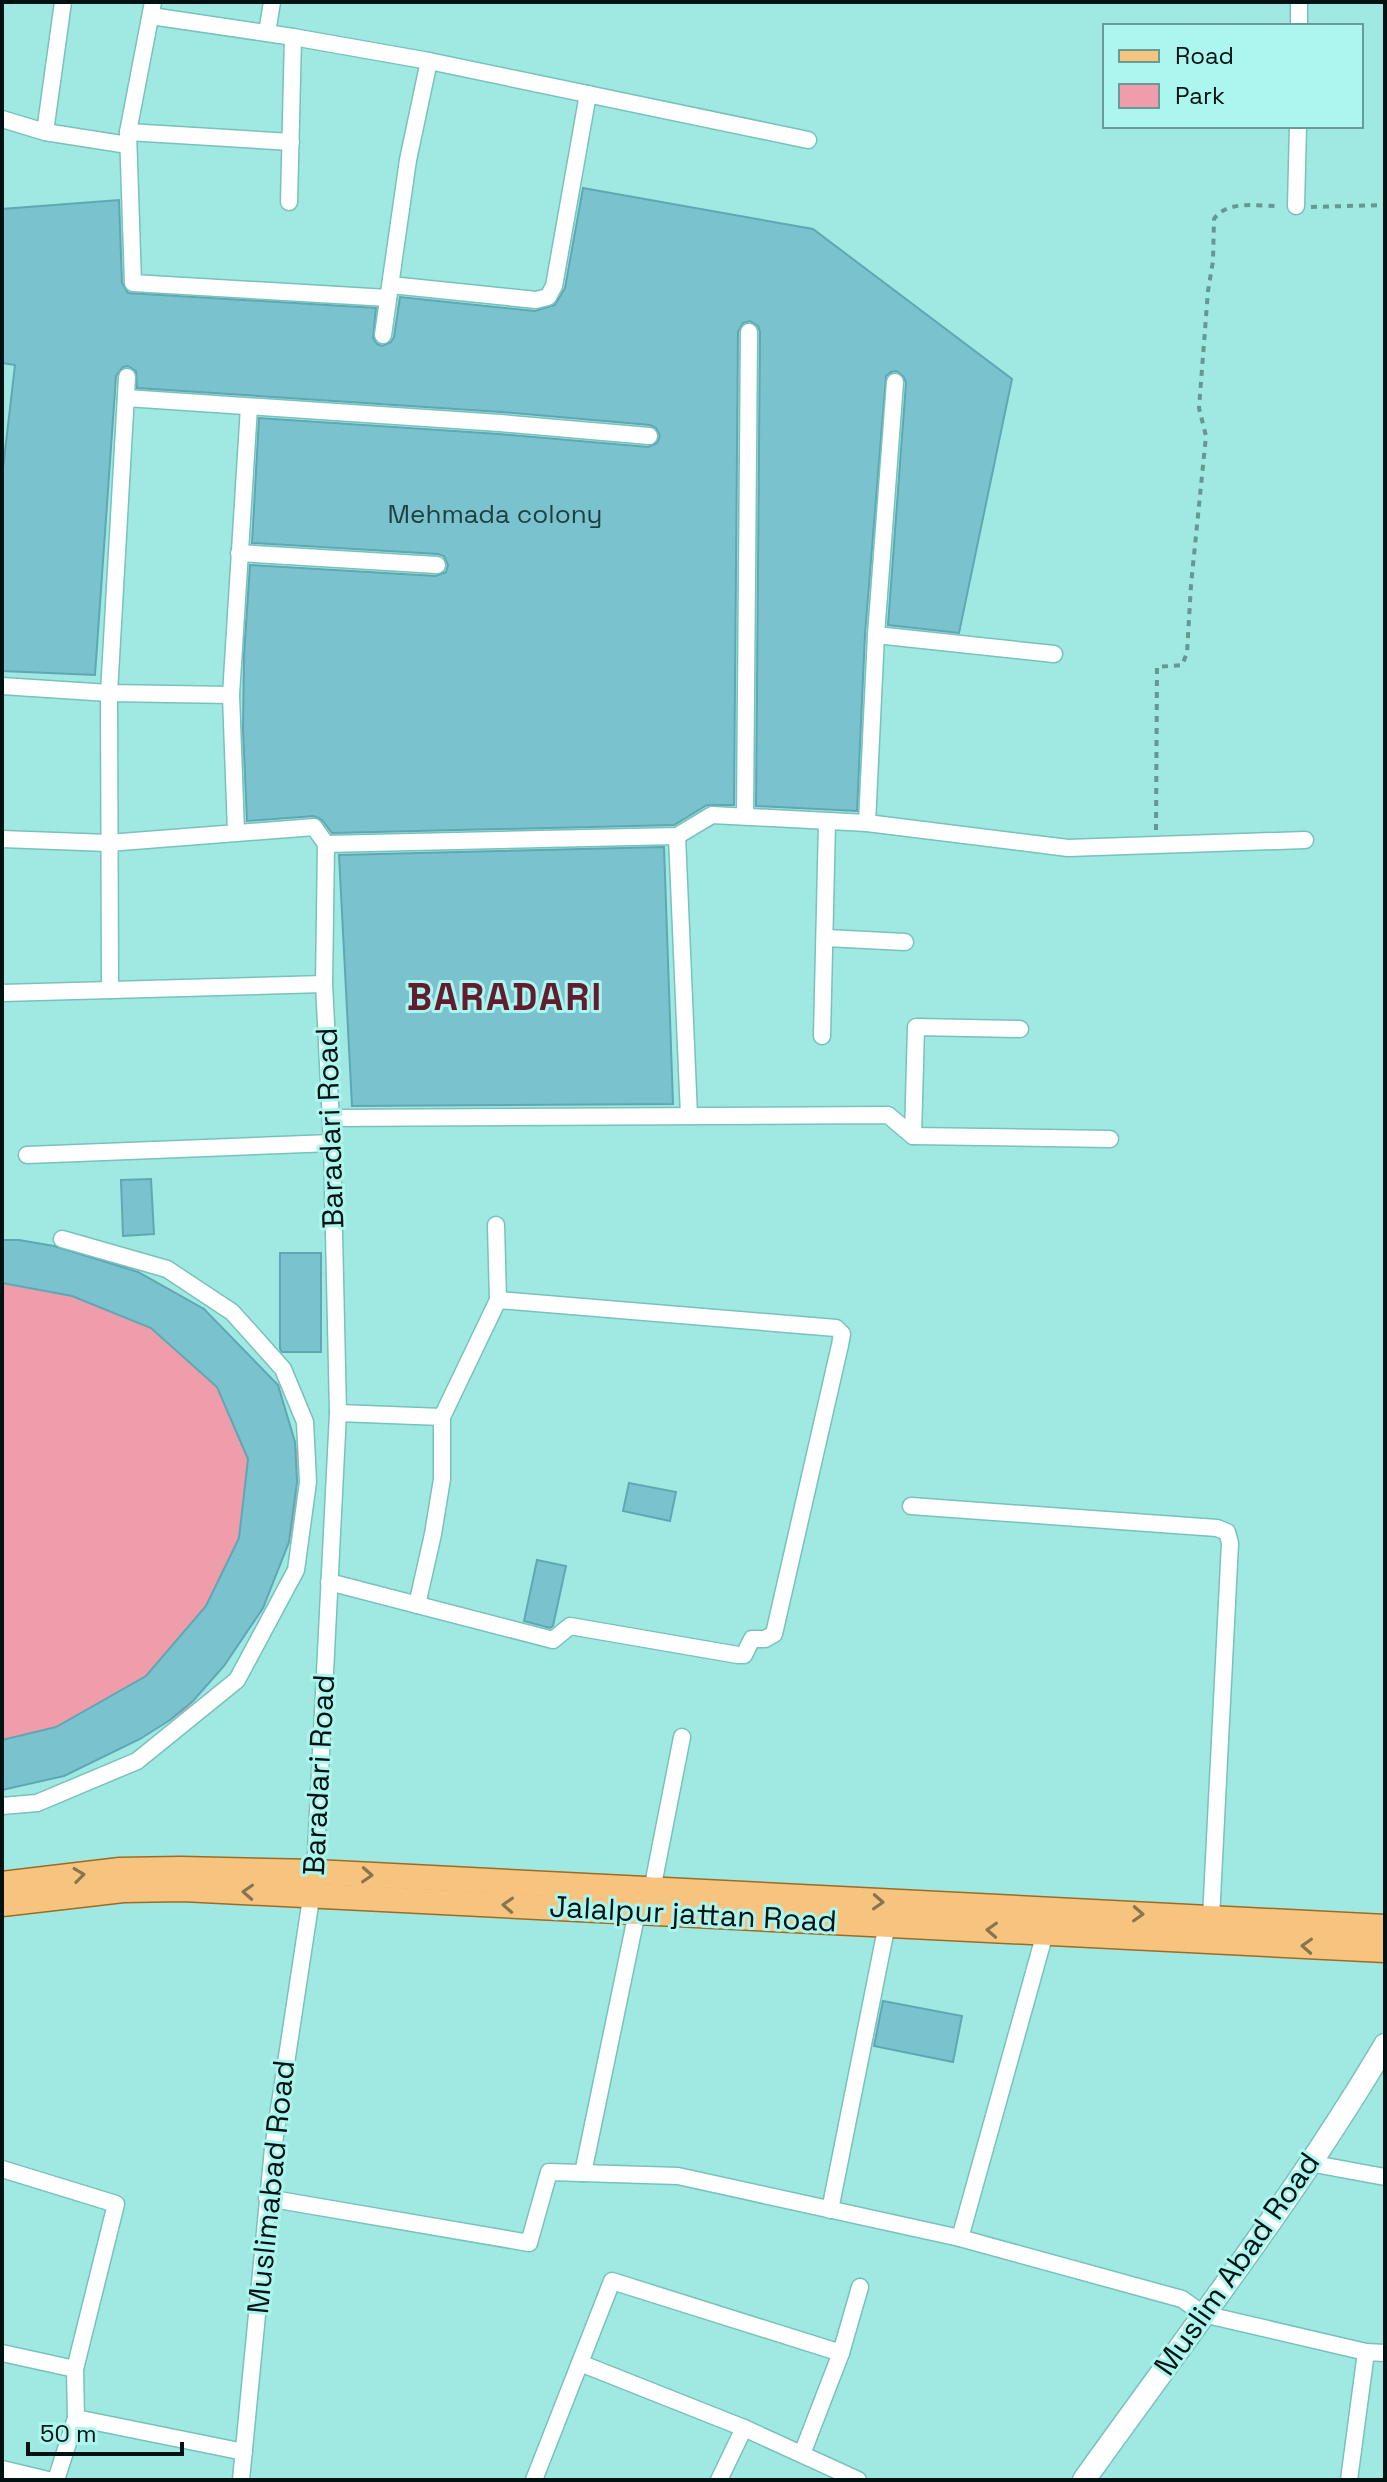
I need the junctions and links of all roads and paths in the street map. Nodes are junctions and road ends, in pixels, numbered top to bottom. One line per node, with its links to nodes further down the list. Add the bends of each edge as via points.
1 (63, 2): 12 (street)
2 (272, 2): 6 (street)
3 (1299, 2): 5 (street)
4 (152, 9): 6 (street); 13 (street)
5 (1299, 24)
6 (267, 33): 7 (street)
7 (293, 37): 8 (street); 15 (street)
8 (429, 61): 9 (street); 19 (street)
9 (588, 94): 14 (street); 19 (street, via 548,297)
10 (2, 119): 12 (street)
11 (1298, 128): 18 (street)
12 (45, 132): 13 (street)
13 (128, 138): 15 (street); 19 (street, via 133,283)
14 (808, 140)
15 (291, 142): 16 (street)
16 (289, 202)
17 (1385, 205): 18 (path)
18 (1296, 206): 43 (path, via 1238,206 1221,210 1214,219 1199,408 1206,436 1186,658 1178,667 1157,667)
19 (389, 292): 21 (street)
20 (749, 332): 34 (street)
21 (383, 335)
22 (127, 377): 24 (street)
23 (895, 382): 29 (street)
24 (126, 398): 25 (street); 32 (street)
25 (249, 407): 26 (street); 27 (street)
26 (649, 436)
27 (239, 553): 28 (street); 33 (street)
28 (437, 565)
29 (876, 635): 30 (street); 36 (street)
30 (1054, 654)
31 (2, 686): 32 (street)
32 (109, 693): 33 (street); 41 (street)
33 (231, 695): 37 (street)
34 (745, 816): 35 (street); 38 (street, via 712,815)
35 (827, 822): 36 (street); 44 (street)
36 (867, 823): 43 (street, via 1068,848)
37 (236, 832): 41 (street); 42 (street, via 314,827)
38 (677, 836): 42 (street); 51 (street)
39 (2, 839): 41 (street)
40 (1305, 840): 43 (street)
41 (108, 843): 47 (street)
42 (326, 844): 46 (street, Baradari Road)
43 (1156, 845)
44 (826, 938): 45 (street); 50 (street)
45 (905, 942)
46 (324, 984): 47 (street); 52 (street, Baradari Road)
47 (110, 990): 48 (street)
48 (2, 993)
49 (1020, 1029): 53 (street, via 916,1027)
50 (822, 1036)
51 (689, 1116): 52 (street); 53 (street, via 888,1115)
52 (331, 1118): 55 (street, Baradari Road)
53 (913, 1136): 54 (street)
54 (1110, 1139)
55 (332, 1143): 56 (street); 60 (street, Baradari Road)
56 (27, 1155)
57 (496, 1225): 59 (street)
58 (62, 1239): 66 (street, via 167,1269 232,1312 283,1369 305,1422 308,1482 296,1570 237,1680 137,1761 37,1803)
59 (498, 1300): 61 (street); 64 (street, via 836,1328 842,1334 774,1634 752,1639 744,1655 570,1626 553,1640)
60 (338, 1413): 61 (street); 63 (street, Baradari Road)
61 (442, 1417): 64 (street, via 442,1479)
62 (911, 1506): 73 (street, via 1227,1532)
63 (329, 1582): 64 (street); 68 (street, Baradari Road)
64 (417, 1605)
65 (682, 1737): 69 (street)
66 (2, 1806)
67 (2, 1884): 68 (main road, Jalalpur jattan Road, one-way to 68, via 120,1870 181,1869)
68 (314, 1884): 69 (main road, Jalalpur jattan Road, one-way to 69); 70 (main road, Jalalpur jattan Road, one-way to 70, via 123,1890); 72 (main road, Jalalpur jattan Road, one-way to 68); 83 (street, Muslimabad Road)
69 (652, 1890): 71 (main road, Jalalpur jattan Road)
70 (2, 1904)
71 (774, 1908): 72 (main road, Jalalpur jattan Road); 73 (main road, Jalalpur jattan Road, one-way to 73); 74 (main road, Jalalpur jattan Road)
72 (637, 1912): 81 (street)
73 (1211, 1918): 75 (main road, Jalalpur jattan Road)
74 (887, 1924): 76 (main road, Jalalpur jattan Road, one-way to 74); 84 (street)
75 (1385, 1927)
76 (1045, 1933): 77 (main road, Jalalpur jattan Road, one-way to 76); 85 (street)
77 (1385, 1950)
78 (1385, 2045): 79 (street, Muslim Abad Road)
79 (1309, 2163): 82 (street); 87 (street, Muslim Abad Road)
80 (2, 2169): 93 (street, via 116,2204)
81 (583, 2173): 83 (street, via 549,2172 529,2243); 84 (street, via 678,2176)
82 (1385, 2177)
83 (267, 2198): 96 (street, Muslimabad Road)
84 (830, 2210): 85 (street)
85 (960, 2238): 87 (street, via 1182,2299)
86 (860, 2287): 90 (street)
87 (1203, 2314): 88 (street); 105 (street, Muslim Abad Road)
88 (1366, 2352): 91 (street); 106 (street)
89 (2, 2353): 93 (street)
90 (841, 2353): 92 (street, via 612,2281); 97 (street)
91 (1385, 2353)
92 (580, 2363): 95 (street); 102 (street)
93 (75, 2369): 94 (street)
94 (76, 2418): 96 (street); 100 (street)
95 (744, 2428): 97 (street); 103 (street)
96 (244, 2452): 101 (street, Muslimabad Road)
97 (802, 2454): 104 (street)
98 (2, 2469): 99 (street)
99 (48, 2480)
100 (56, 2480)
101 (241, 2480)
102 (534, 2480)
103 (719, 2480)
104 (858, 2480)
105 (1084, 2480)
106 (1349, 2480)

